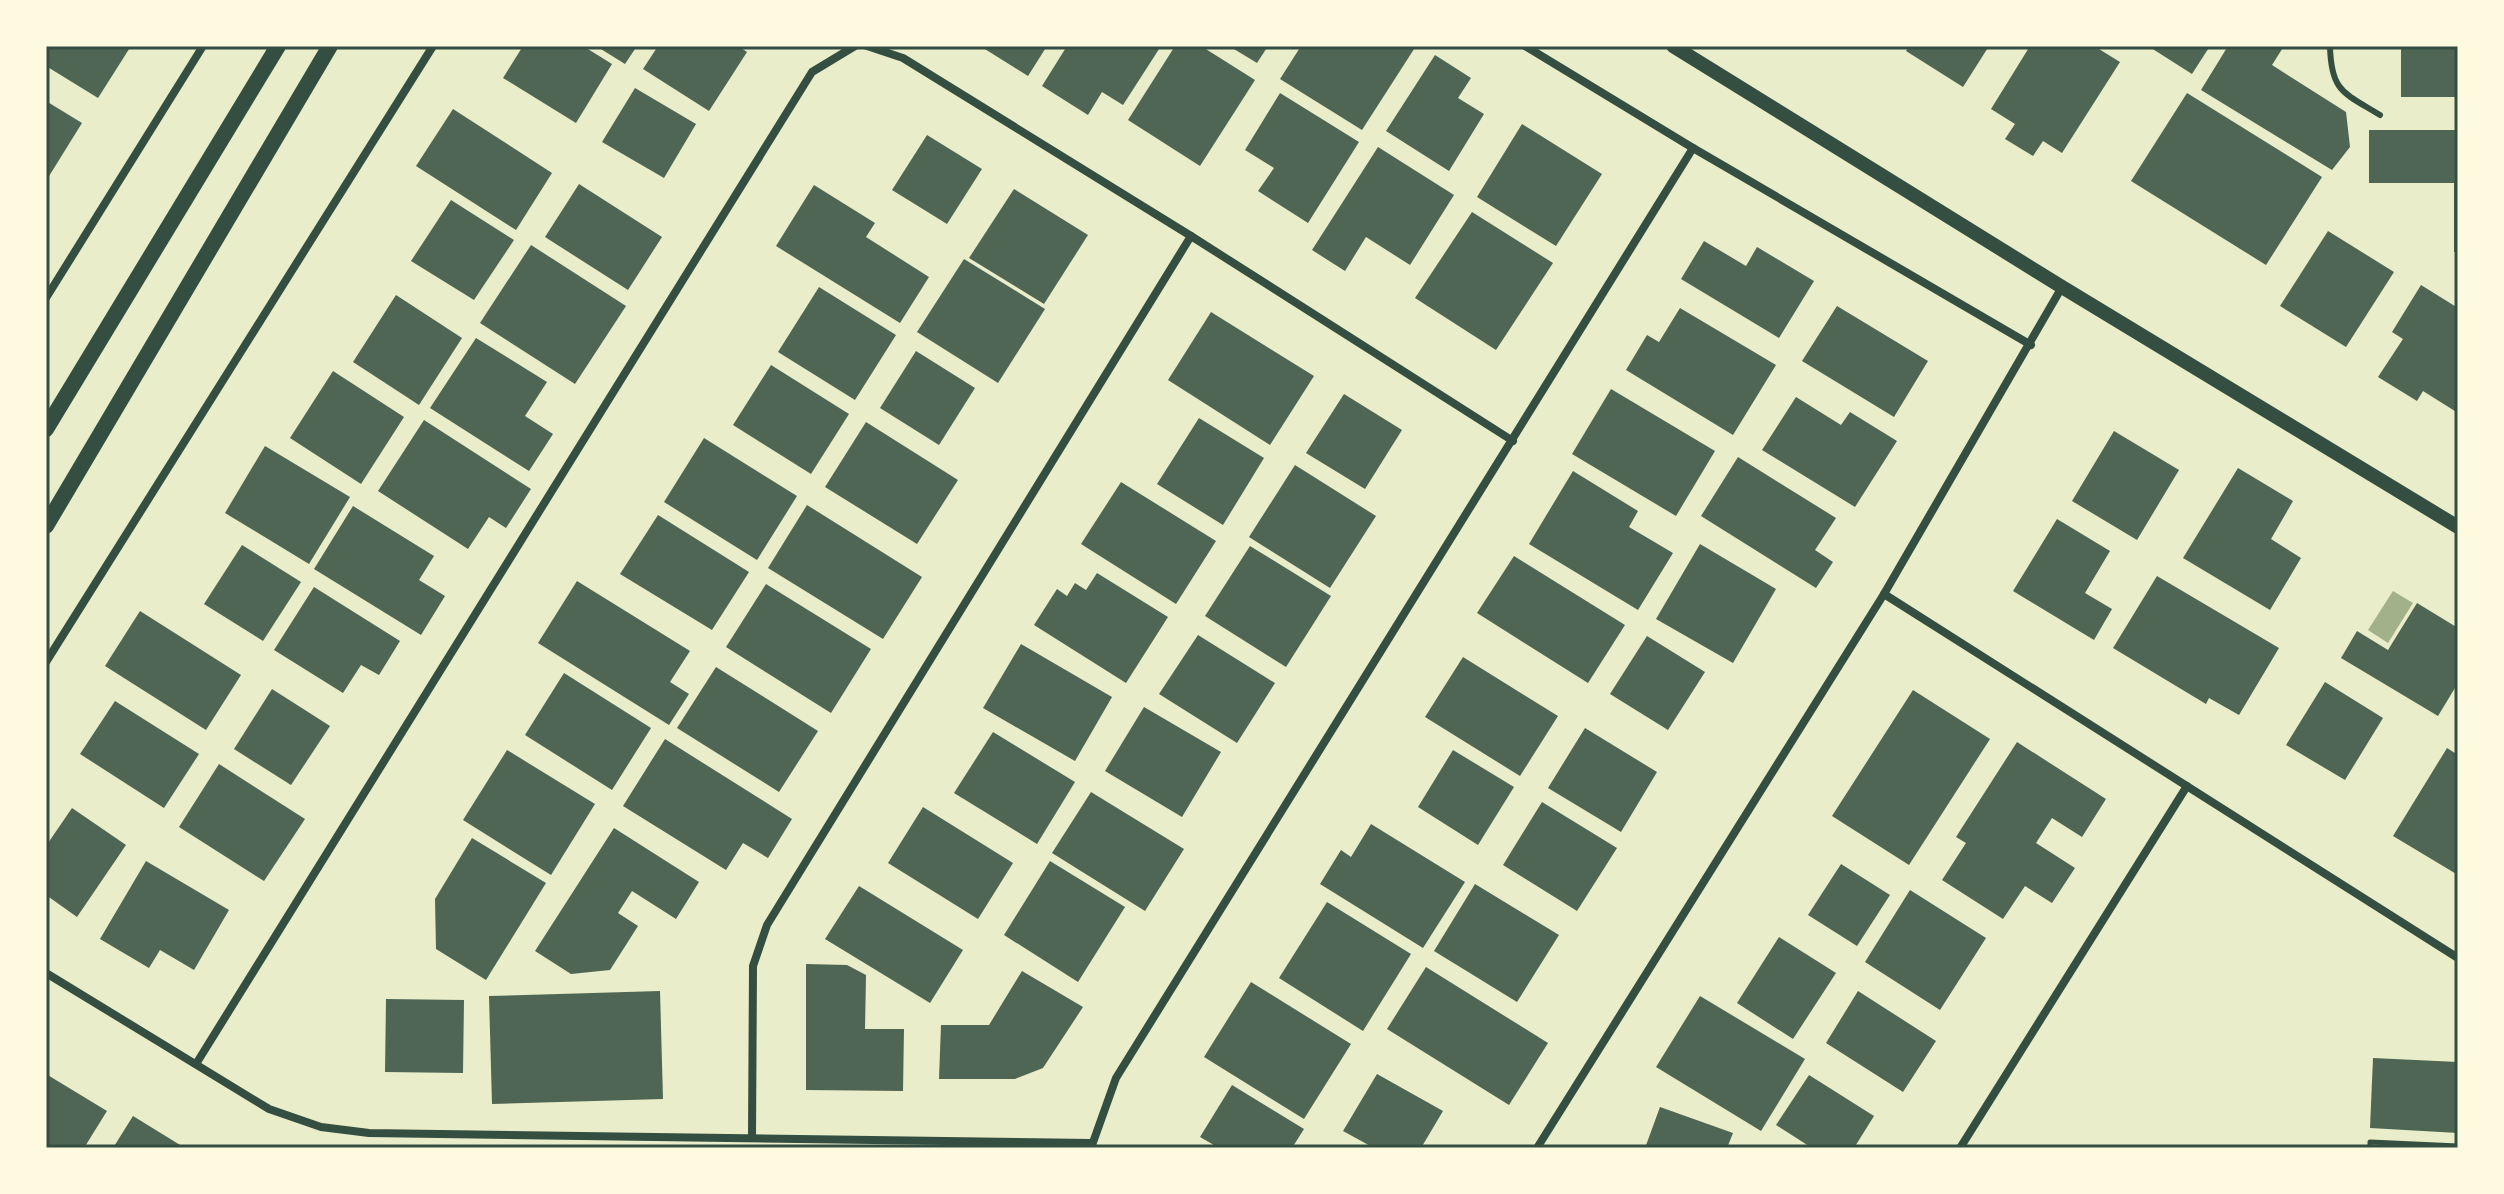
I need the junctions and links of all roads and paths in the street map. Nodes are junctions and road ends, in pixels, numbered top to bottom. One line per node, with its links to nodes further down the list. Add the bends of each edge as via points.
1 (203, 46): 14 (street)
2 (278, 46): 16 (main road)
3 (330, 46): 18 (main road)
4 (433, 46): 21 (street)
5 (855, 46): 25 (street, via 812,72)
6 (867, 46): 12 (street, via 903,58)
7 (1525, 46): 11 (street)
8 (2330, 46): 10 (lane, via 2336,84)
9 (1681, 48): 13 (street)
10 (2380, 115)
11 (1693, 148): 15 (street); 17 (street)
12 (1191, 236): 17 (street); 26 (street, via 767,925 753,966)
13 (2062, 287): 15 (street); 19 (street)
14 (46, 298)
15 (2031, 345): 20 (street)
16 (46, 429)
17 (1513, 441): 27 (street, via 1116,1078)
18 (46, 526)
19 (2458, 527)
20 (1884, 594): 22 (street); 29 (street)
21 (46, 662)
22 (2187, 786): 23 (street); 30 (street)
23 (2458, 958)
24 (46, 973): 25 (street)
25 (196, 1064): 26 (street, via 269,1109 321,1127 369,1133)
26 (752, 1138): 27 (street)
27 (1091, 1145)
28 (2458, 1146): 31 (path, via 2370,1142)
29 (1537, 1148)
30 (1960, 1148)
31 (2370, 1148)

